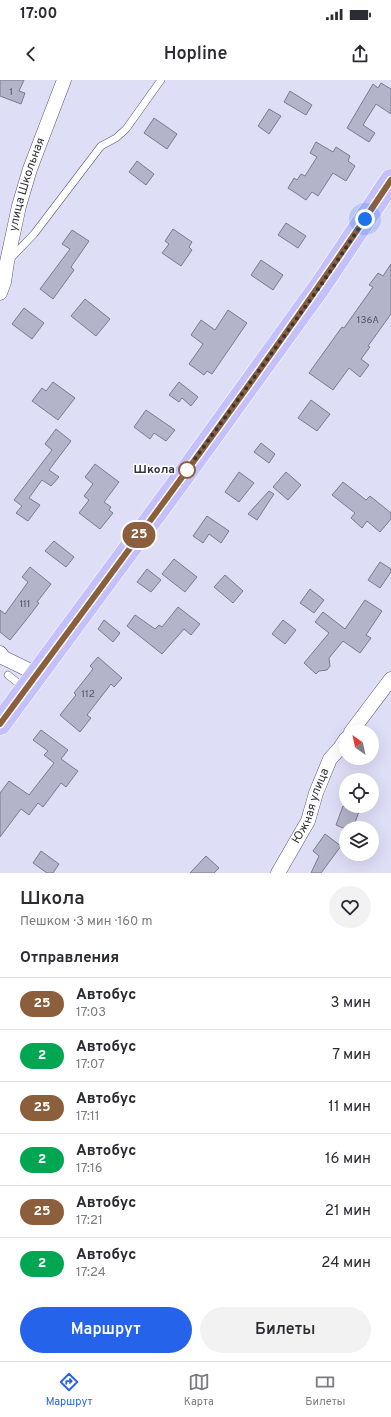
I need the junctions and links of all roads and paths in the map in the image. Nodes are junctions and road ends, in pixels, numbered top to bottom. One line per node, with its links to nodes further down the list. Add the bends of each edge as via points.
1 (64, 80): 4 (street, улица Школьная, via 30,169)
2 (161, 80): 4 (lane, via 126,129 101,146 34,234)
3 (391, 180): 9 (main road, via 321,285)
4 (7, 262): 5 (street, улица Школьная)
5 (0, 292)
6 (0, 654): 9 (street)
7 (8, 675): 9 (lane)
8 (391, 679): 11 (street, Южная улица)
9 (31, 682): 10 (main road)
10 (0, 724)
11 (357, 725)
12 (339, 749): 13 (street, Южная улица, via 330,759 308,821)
13 (278, 873)

